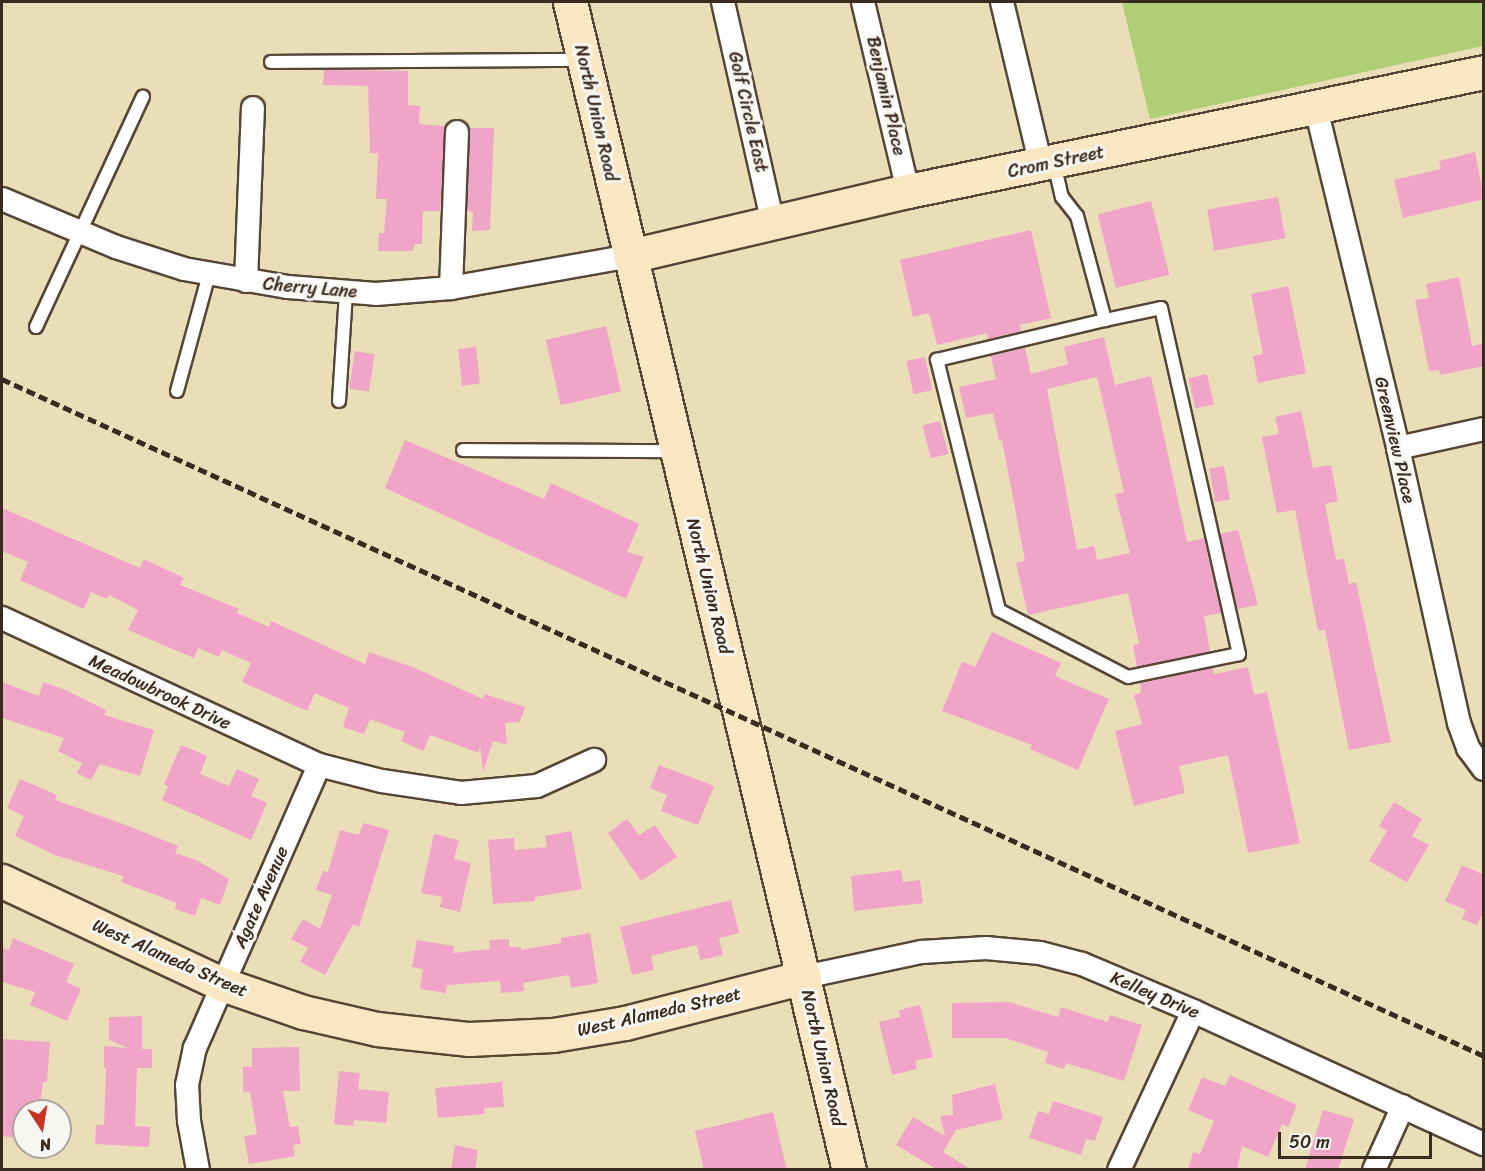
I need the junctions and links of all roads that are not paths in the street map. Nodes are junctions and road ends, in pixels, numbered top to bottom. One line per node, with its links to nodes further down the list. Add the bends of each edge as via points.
1 (570, 2): 5 (street, North Union Road)
2 (723, 2): 15 (street, Golf Circle East)
3 (863, 2): 13 (street, Benjamin Place)
4 (1002, 2): 12 (street)
5 (584, 60): 6 (lane); 17 (street, North Union Road)
6 (272, 62)
7 (1484, 72): 10 (street, Crom Street)
8 (143, 97): 16 (lane)
9 (254, 108): 19 (street)
10 (1316, 108): 12 (street, Crom Street); 27 (street, Greenview Place)
11 (457, 132): 20 (street)
12 (1048, 164): 13 (street, Crom Street); 22 (lane, via 1062,197 1077,216)
13 (908, 191): 15 (street, Crom Street)
14 (2, 199): 16 (street, Cherry Lane)
15 (773, 223): 17 (street, Crom Street)
16 (78, 232): 18 (street, Cherry Lane); 23 (lane)
17 (630, 256): 20 (street, Cherry Lane); 29 (street, North Union Road)
18 (209, 273): 19 (street, Cherry Lane); 24 (lane)
19 (246, 281): 21 (street, Cherry Lane)
20 (451, 288): 21 (street, Cherry Lane, via 376,294)
21 (346, 292): 25 (lane)
22 (1105, 320): 22 (lane, via 937,360 999,610 1128,677 1239,654 1161,308)
23 (36, 327)
24 (177, 391)
25 (339, 401)
26 (1484, 429): 27 (street)
27 (1398, 448): 33 (street, Greenview Place, via 1459,723 1468,748)
28 (463, 450): 29 (lane)
29 (677, 451): 35 (street, North Union Road)
30 (2, 618): 32 (street, Meadowbrook Drive)
31 (594, 760): 32 (street, Meadowbrook Drive, via 537,786 460,793 382,781)
32 (318, 765): 36 (street, Agate Avenue)
33 (1484, 769)
34 (2, 881): 36 (street, West Alameda Street)
35 (804, 977): 36 (street, West Alameda Street, via 600,1028 553,1035 469,1039 376,1029 303,1012); 37 (street, Kelley Drive, via 922,952 997,949 1040,953 1082,964); 41 (street, North Union Road)
36 (222, 984): 40 (street, Agate Avenue, via 195,1048 187,1085)
37 (1193, 1011): 38 (street, Kelley Drive); 42 (street)
38 (1403, 1106): 39 (street, Kelley Drive); 43 (street)
39 (1484, 1144)
40 (198, 1170)
41 (849, 1170)
42 (1119, 1170)
43 (1374, 1170)

